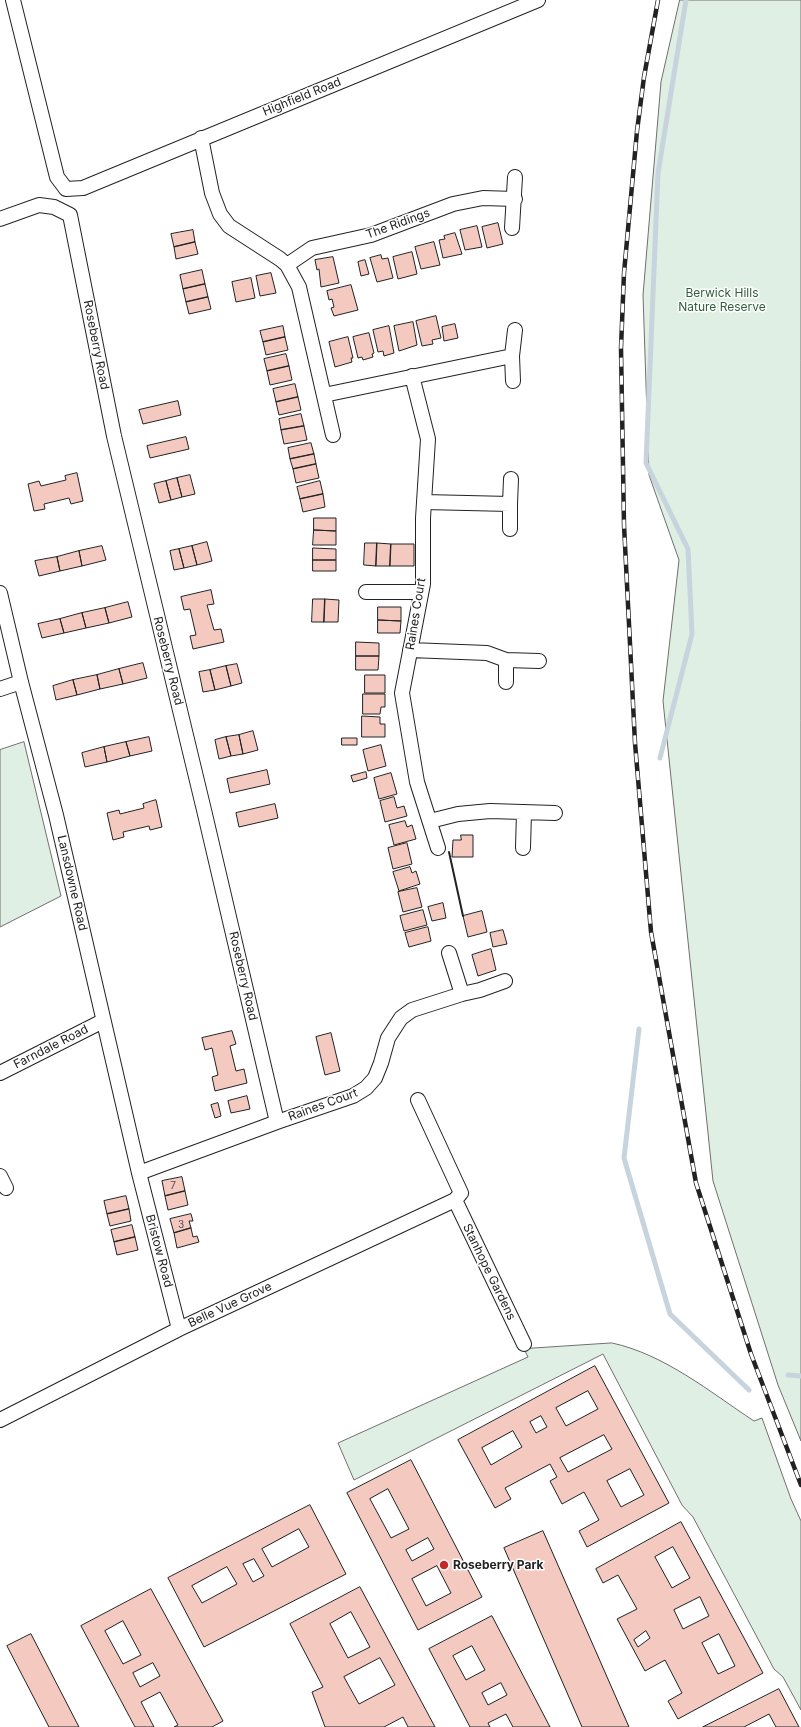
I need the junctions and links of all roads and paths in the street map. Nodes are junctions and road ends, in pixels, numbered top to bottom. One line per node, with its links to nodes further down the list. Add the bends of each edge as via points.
1 (13, 0): 3 (street, Highfield Road, via 57,177 66,189 83,188)
2 (538, 0): 3 (street, Highfield Road)
3 (201, 138): 8 (street, via 212,193 220,214 229,226)
4 (515, 177): 5 (street)
5 (515, 199): 7 (street); 8 (street, The Ridings, via 483,198 453,204 371,235 312,248)
6 (0, 219): 39 (street, Roseberry Road, via 39,205 54,207 70,215 114,436)
7 (512, 228)
8 (287, 265): 13 (street, via 299,286)
9 (515, 330): 10 (street)
10 (512, 356): 11 (street); 12 (street)
11 (412, 376): 13 (street); 16 (street, Raines Court, via 428,439)
12 (513, 381)
13 (324, 395): 14 (street)
14 (333, 435)
15 (511, 479): 17 (street)
16 (424, 502): 17 (street); 20 (street, Raines Court)
17 (510, 504): 18 (street)
18 (510, 529)
19 (366, 592): 20 (street)
20 (421, 592): 22 (street, Raines Court)
21 (0, 593): 25 (street, Lansdowne Road)
22 (410, 650): 23 (street, via 487,653); 30 (street, Raines Court, via 402,693 417,782)
23 (506, 660): 24 (street); 26 (street)
24 (539, 661)
25 (21, 682): 27 (street); 36 (street, Lansdowne Road, via 56,814)
26 (506, 682)
27 (0, 689)
28 (524, 812): 29 (street); 30 (street, via 490,811 458,814); 32 (street)
29 (555, 813)
30 (430, 821): 31 (street, Raines Court)
31 (438, 848)
32 (523, 848)
33 (450, 953): 35 (street)
34 (505, 981): 35 (street, Raines Court)
35 (462, 994): 39 (street, Raines Court, via 412,1010 401,1018 388,1038 375,1078 366,1088 354,1096)
36 (103, 1021): 37 (street, Farndale Road); 40 (street, Lansdowne Road)
37 (0, 1073)
38 (418, 1100): 41 (street, Stanhope Gardens)
39 (277, 1122): 40 (street, Raines Court)
40 (138, 1173): 42 (street, Bristow Road)
41 (458, 1196): 42 (street, Belle Vue Grove); 43 (street, Stanhope Gardens)
42 (179, 1329): 44 (street, Belle Vue Grove)
43 (524, 1344)
44 (0, 1420)

